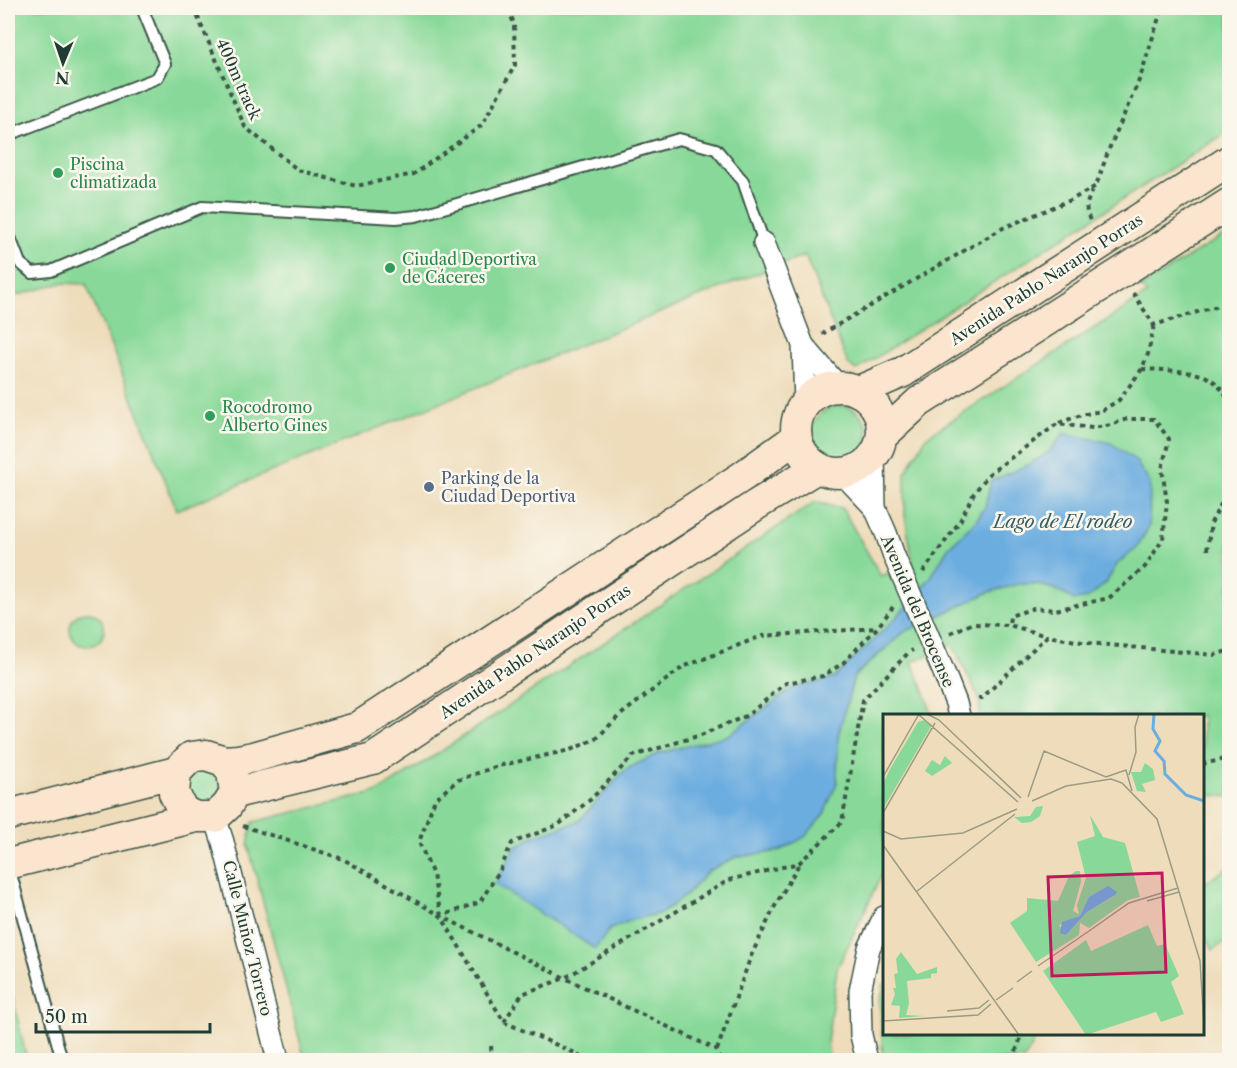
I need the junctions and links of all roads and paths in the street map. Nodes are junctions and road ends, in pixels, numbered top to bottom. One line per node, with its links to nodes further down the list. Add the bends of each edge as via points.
1 (142, 8): 7 (lane, via 165,64 158,78)
2 (194, 8): 3 (path, 400m track, via 244,127 298,170 356,186 414,174 482,125 515,65 514,24)
3 (508, 8)
4 (1162, 8): 9 (path, via 1140,78)
5 (1222, 8): 6 (path)
6 (1230, 20)
7 (8, 135)
8 (1230, 160): 12 (main road, Avenida Pablo Naranjo Porras)
9 (1096, 186): 12 (path, via 1086,202 1088,216); 17 (path, via 1073,200 1003,228)
10 (1230, 203): 14 (main road)
11 (8, 232): 13 (lane, via 20,263 32,273 51,271 202,207 416,216 679,139 716,149 743,181)
12 (1104, 242): 19 (main road, Avenida Pablo Naranjo Porras, via 903,372)
13 (764, 243): 17 (street)
14 (1120, 274): 16 (path); 24 (main road, via 919,402)
15 (1230, 306): 16 (path)
16 (1154, 325): 18 (path)
17 (803, 345): 19 (street); 20 (street)
18 (1142, 369): 21 (path, via 1210,378); 22 (path, via 1119,400 1101,411)
19 (849, 389): 20 (main road, via 820,391); 24 (main road, via 878,410)
20 (805, 403): 23 (main road, via 797,419)
21 (1230, 403)
22 (1057, 424): 29 (path, via 989,474); 31 (path, via 1093,428 1127,418 1154,420 1169,439 1162,469 1167,502 1163,539 1145,567 1109,598 1055,610 1034,609 1010,616)
23 (796, 438): 25 (main road, via 803,455); 39 (main road, Avenida Pablo Naranjo Porras, via 357,729 254,757)
24 (878, 446): 25 (main road, via 860,468); 27 (street, Avenida del Brocense)
25 (830, 470): 27 (street, Avenida del Brocense); 42 (main road, Avenida Pablo Naranjo Porras, via 756,505 372,759)
26 (1230, 473): 28 (path, via 1223,500 1211,523)
27 (875, 508): 37 (street, Avenida del Brocense, bridge)
28 (1207, 550)
29 (923, 572)
30 (900, 599): 32 (path)
31 (1009, 625): 33 (path); 34 (path, via 971,624)
32 (877, 628): 47 (path, via 843,663 822,676 786,683 748,715 701,735 633,756 590,800 558,825 512,843 480,902); 47 (path, via 762,636 683,667 619,716 596,739 570,750 498,766 458,780 435,799 419,842 433,875)
33 (1047, 636): 36 (path, via 1215,655); 37 (path, via 982,698)
34 (940, 638)
35 (920, 647): 45 (path, via 909,652 863,700 842,822)
36 (1230, 650)
37 (958, 709)
38 (1230, 758): 40 (path)
39 (224, 761): 41 (main road, via 206,754 191,757); 42 (main road, via 232,772)
40 (1204, 764)
41 (176, 772): 43 (main road); 44 (main road, via 174,793 183,811)
42 (235, 793): 44 (main road, via 227,806)
43 (8, 815)
44 (205, 817): 46 (main road); 47 (path, via 343,859); 55 (street, Calle Muñoz Torrero, via 224,842)
45 (799, 863): 49 (path, via 729,880); 53 (path, via 751,956)
46 (8, 864): 54 (lane)
47 (441, 916): 49 (path); 50 (path)
48 (883, 921): 59 (street, via 869,948 860,991 861,1035)
49 (565, 978): 50 (path, via 522,994); 53 (path)
50 (504, 1022): 57 (path)
51 (1022, 1035): 60 (path)
52 (491, 1046): 56 (path)
53 (717, 1050): 58 (path)
54 (62, 1060)
55 (278, 1060)
56 (492, 1060)
57 (584, 1060)
58 (719, 1060)
59 (867, 1060)
60 (1013, 1060)

